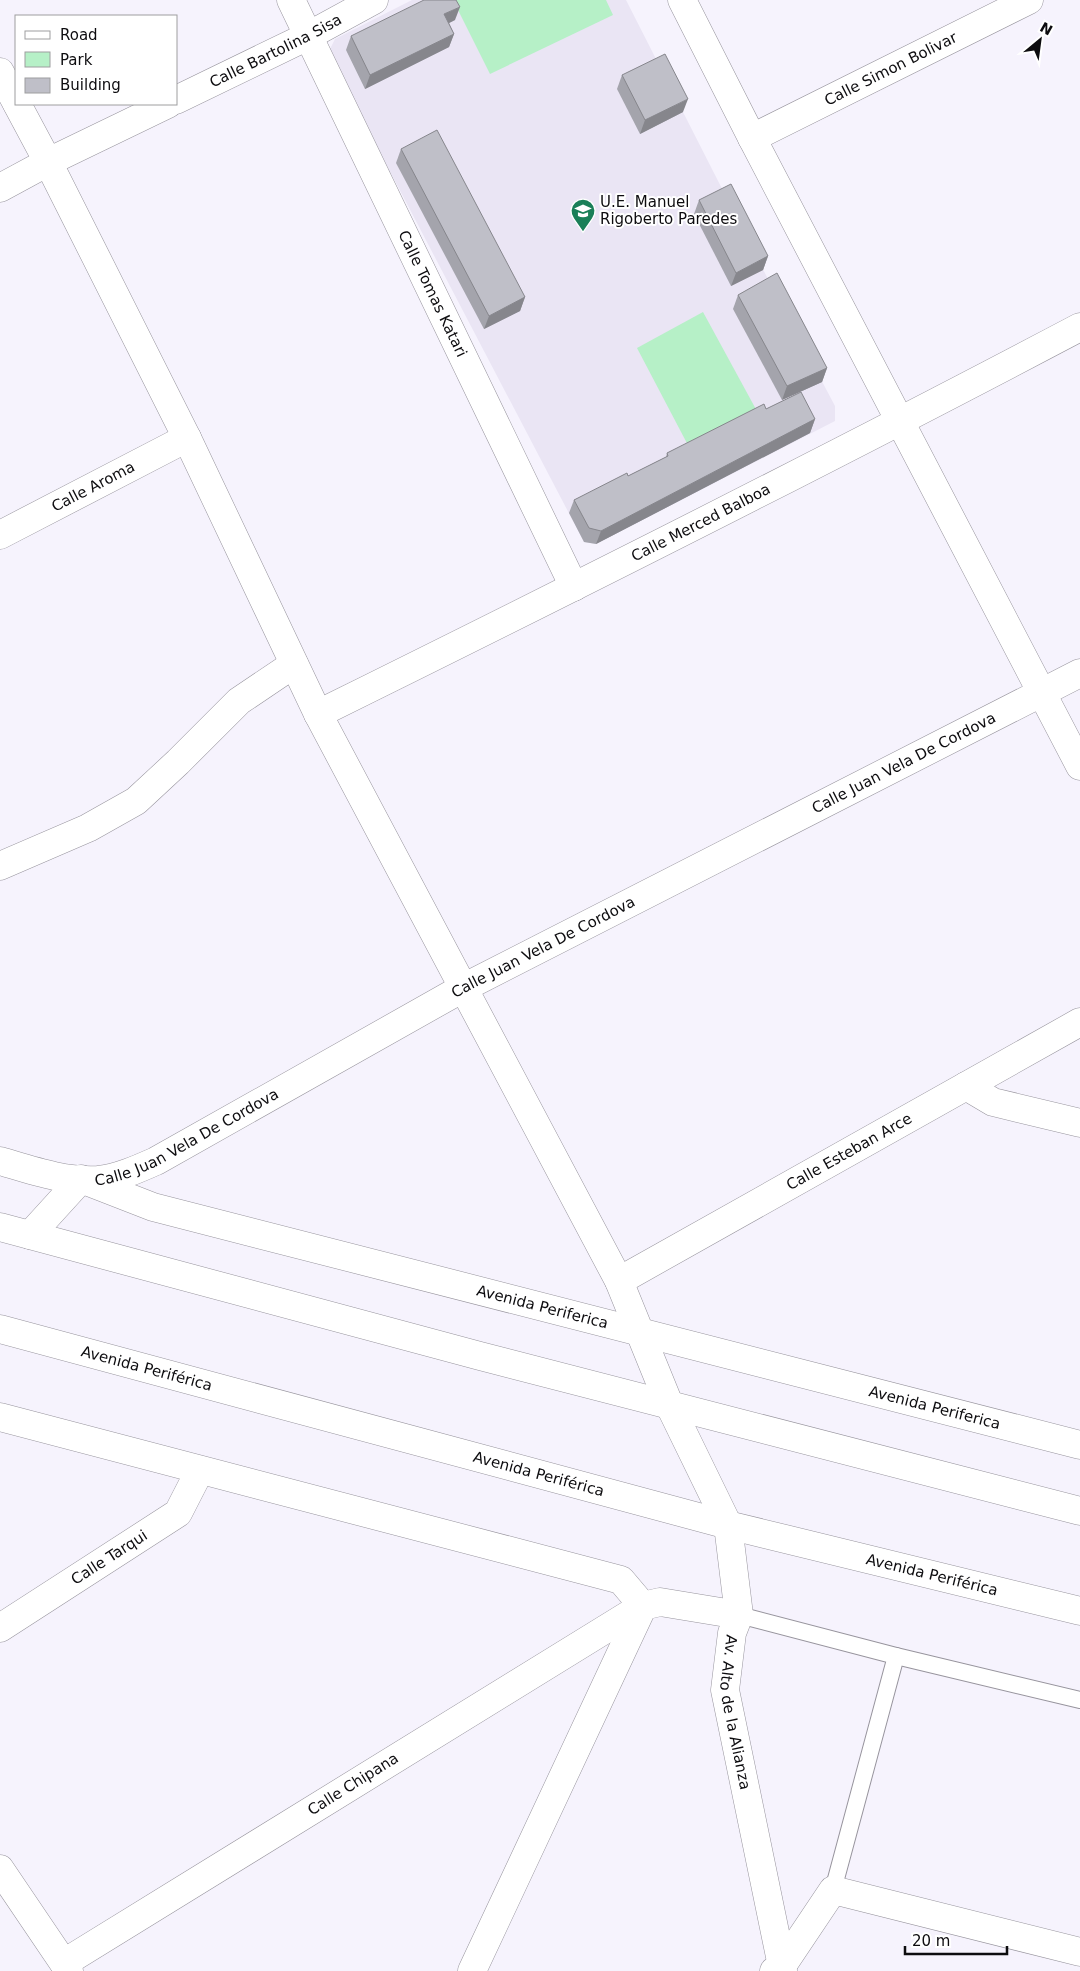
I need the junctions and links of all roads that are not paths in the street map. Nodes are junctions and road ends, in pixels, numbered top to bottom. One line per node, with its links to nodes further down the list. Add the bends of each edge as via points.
1 (291, 0): 5 (street, Calle Tomas Katari)
2 (374, 0): 5 (street, Calle Bartolina Sisa)
3 (682, 0): 11 (street)
4 (1029, 0): 11 (street, Calle Simon Bolivar)
5 (308, 36): 8 (street, Calle Bartolina Sisa); 18 (street, Calle Tomas Katari)
6 (0, 72): 7 (street, Av. Alto de la Alianza)
7 (15, 99)
8 (178, 99)
9 (18, 105): 12 (street, Av. Alto de la Alianza)
10 (166, 105): 12 (street)
11 (752, 138): 15 (street)
12 (48, 162): 13 (street); 16 (street, Av. Alto de la Alianza)
13 (0, 188)
14 (1080, 327): 15 (street, Calle Merced Balboa)
15 (900, 422): 18 (street, Calle Merced Balboa); 21 (street)
16 (187, 438): 17 (street, Calle Aroma); 19 (street, Av. Alto de la Alianza)
17 (0, 536)
18 (574, 587): 22 (street, Calle Merced Balboa)
19 (294, 664): 22 (street, Av. Alto de la Alianza); 24 (street, via 239,701 136,801 88,828)
20 (1080, 673): 21 (street, Calle Juan Vela De Cordova)
21 (1042, 692): 23 (street); 25 (street, Calle Juan Vela De Cordova)
22 (318, 714): 25 (street, Av. Alto de la Alianza)
23 (1080, 766)
24 (0, 866)
25 (463, 988): 30 (street, Calle Juan Vela De Cordova, via 156,1161 98,1180); 33 (street, Av. Alto de la Alianza)
26 (1080, 1022): 27 (street, Calle Esteban Arce)
27 (966, 1086): 28 (street, via 993,1102); 33 (street, Calle Esteban Arce)
28 (1080, 1124)
29 (0, 1161): 30 (street, Calle Juan Vela De Cordova)
30 (81, 1179): 32 (street); 35 (street, Avenida Periferica, via 153,1207)
31 (0, 1227): 32 (street)
32 (30, 1235): 36 (street)
33 (619, 1281): 35 (street, Av. Alto de la Alianza)
34 (0, 1329): 41 (street, Avenida Periférica)
35 (639, 1332): 36 (street, Av. Alto de la Alianza); 38 (street, Avenida Periferica)
36 (669, 1404): 40 (street); 41 (street, Av. Alto de la Alianza)
37 (0, 1417): 39 (street)
38 (1080, 1445)
39 (200, 1470): 42 (street, via 621,1580); 45 (street, Calle Tarqui, via 178,1513)
40 (1080, 1511)
41 (728, 1525): 43 (street, Avenida Periférica); 44 (street, Av. Alto de la Alianza)
42 (643, 1606): 44 (street, via 660,1602); 51 (street, Calle Chipana); 53 (street)
43 (1080, 1611)
44 (738, 1615): 46 (lane); 52 (street, Av. Alto de la Alianza, via 732,1633 725,1690)
45 (0, 1628)
46 (896, 1656): 47 (lane); 49 (lane)
47 (1080, 1700)
48 (0, 1869): 51 (street)
49 (832, 1890): 50 (street); 52 (street)
50 (1080, 1952)
51 (67, 1967)
52 (783, 1970)
53 (472, 1971)

